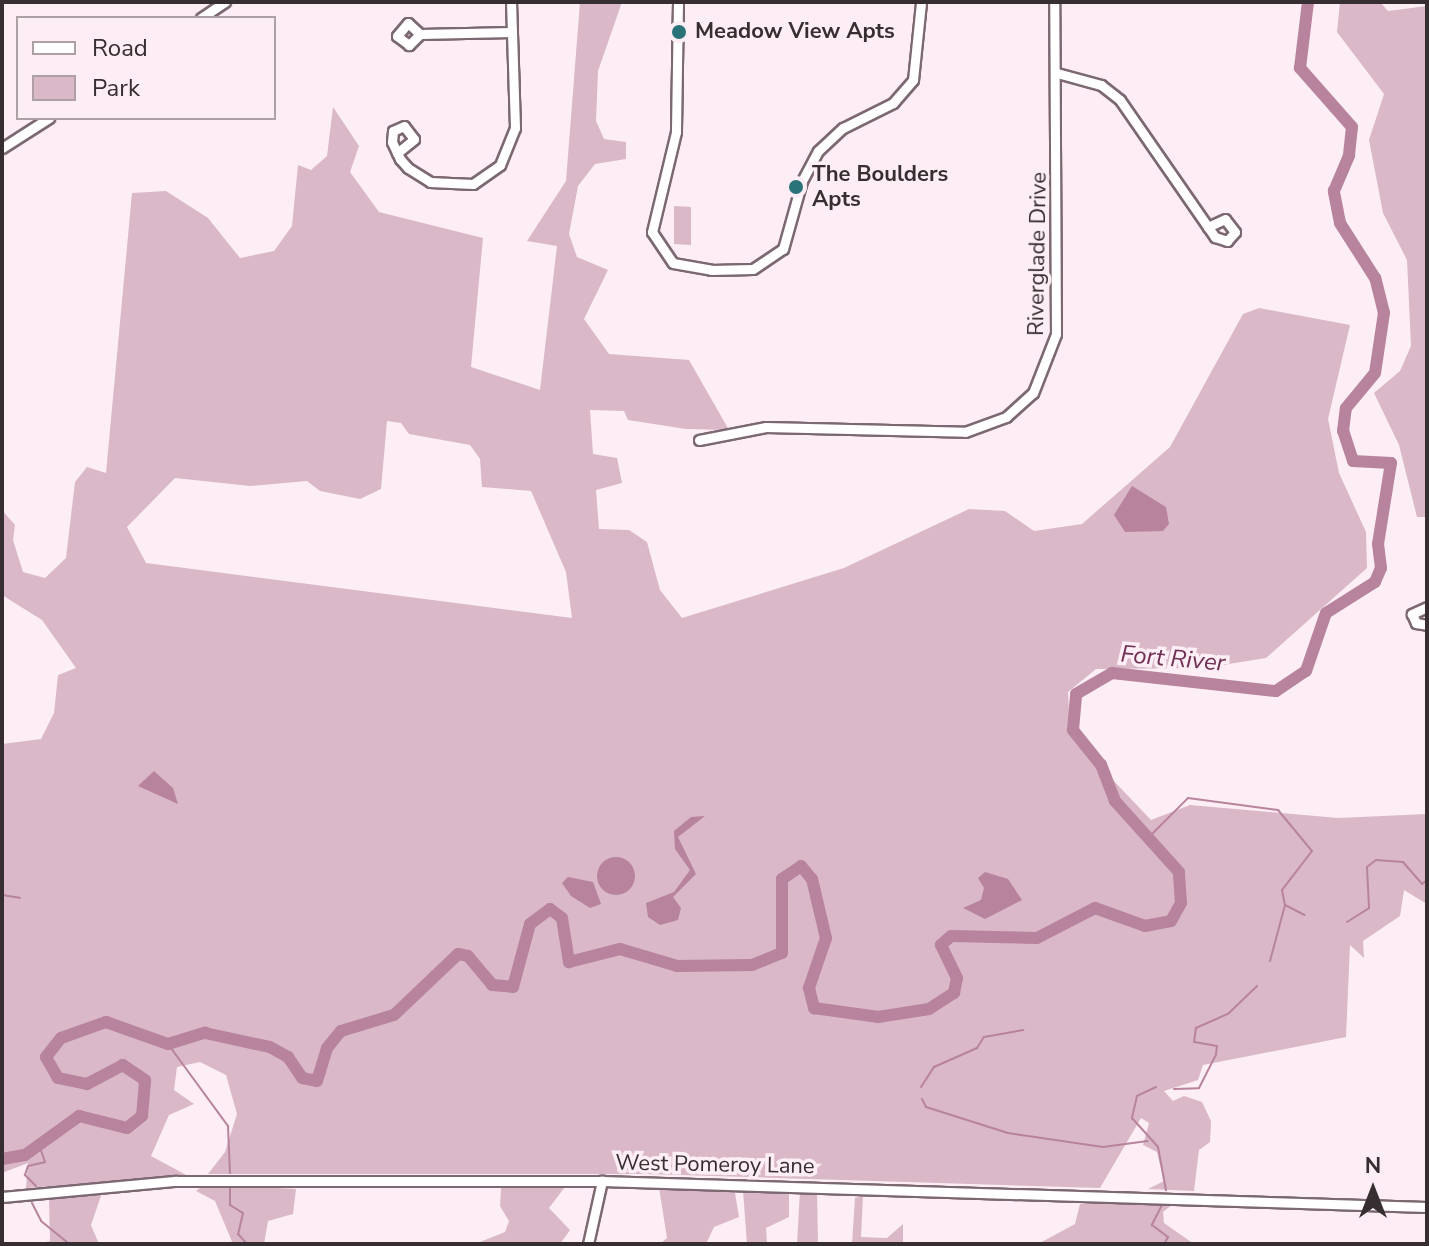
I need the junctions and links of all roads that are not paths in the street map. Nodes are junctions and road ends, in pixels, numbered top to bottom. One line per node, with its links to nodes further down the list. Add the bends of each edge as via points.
1 (225, 2): 6 (street)
2 (511, 2): 7 (street)
3 (678, 2): 4 (street, via 676,132 653,216 656,244 670,261 691,269 753,269 780,253 818,151 843,128 893,103 913,80)
4 (921, 2)
5 (1054, 2): 9 (street, Riverglade Drive)
6 (204, 16)
7 (512, 32): 8 (street); 12 (street, via 515,128 497,169 473,184 439,185 414,174)
8 (420, 34)
9 (1057, 73): 13 (street, via 1101,85 1134,114); 14 (street, Riverglade Drive, via 1055,341 1046,372 1025,402 1001,420 965,432 762,427 722,440)
10 (46, 120): 11 (street)
11 (2, 148)
12 (397, 153)
13 (1208, 227)
14 (699, 440)
15 (1427, 607): 16 (street, via 1418,606 1412,614 1416,623)
16 (1427, 625)
17 (602, 1181): 18 (street, West Pomeroy Lane, via 176,1181); 19 (street, West Pomeroy Lane); 20 (street)
18 (2, 1197)
19 (1427, 1207)
20 (588, 1244)

